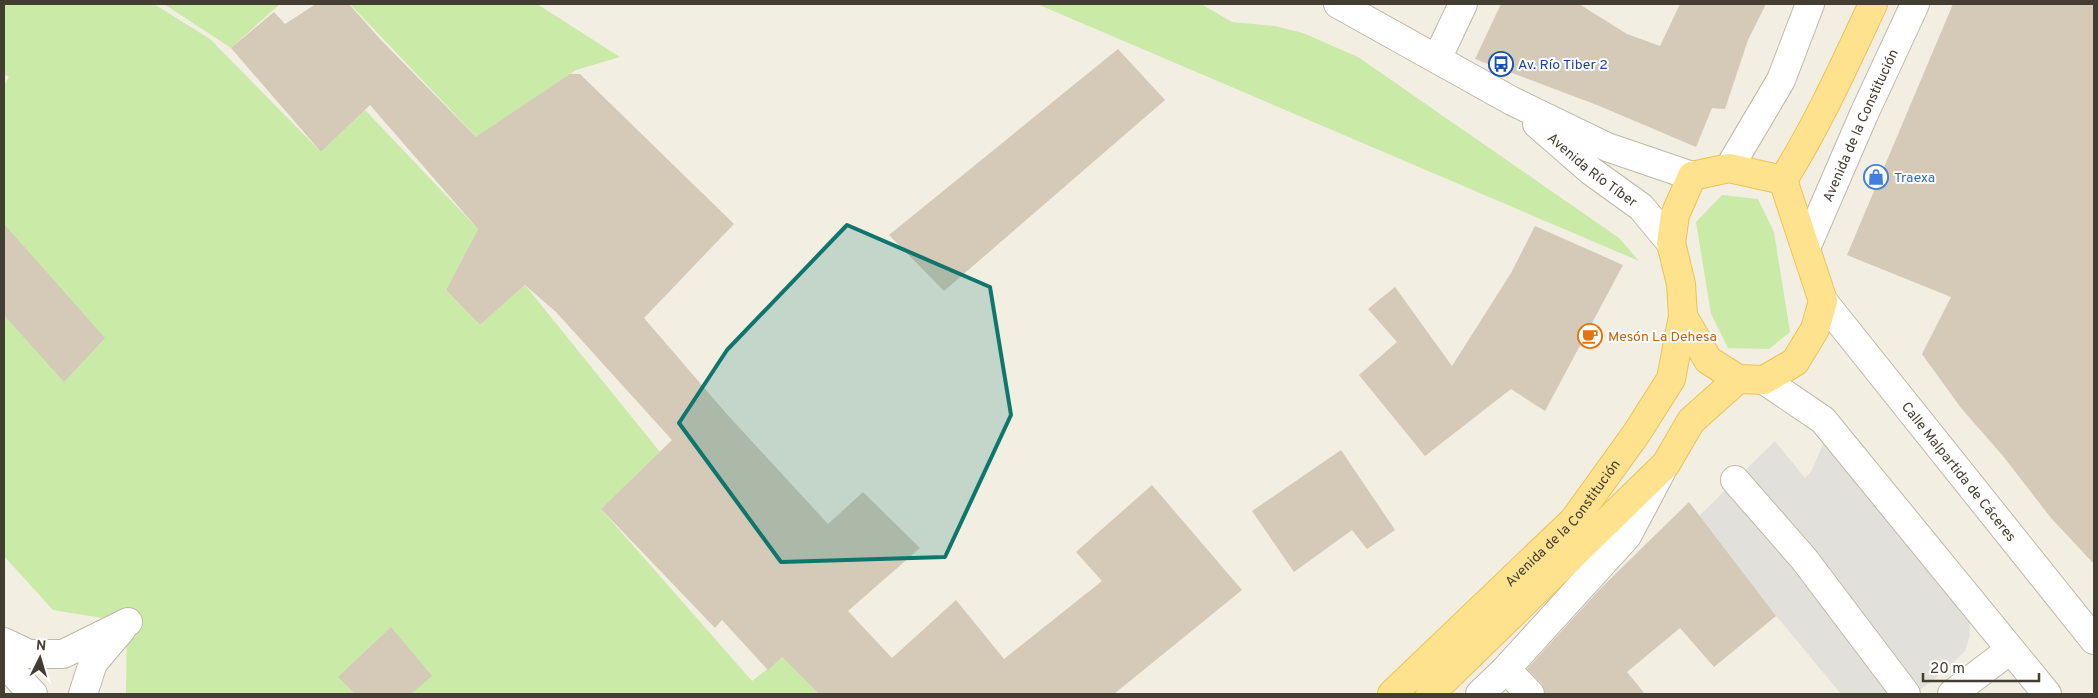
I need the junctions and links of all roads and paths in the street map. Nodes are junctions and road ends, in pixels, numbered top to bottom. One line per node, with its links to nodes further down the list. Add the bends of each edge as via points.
1 (1338, 4): 6 (street, Avenida Río Tíber)
2 (1463, 4): 6 (street)
3 (1810, 4): 8 (street, via 1781,80)
4 (1873, 4): 10 (main road, via 1829,100)
5 (1915, 4): 12 (street, Avenida de la Constitución)
6 (1437, 59): 7 (street, Avenida Río Tíber)
7 (1512, 101): 9 (street, Avenida Río Tíber, via 1607,147); 11 (street, Avenida Río Tíber, via 1591,171 1641,207)
8 (1729, 168): 9 (main road); 10 (main road)
9 (1692, 176): 11 (main road, via 1675,215)
10 (1783, 180): 12 (main road)
11 (1671, 243): 14 (main road, via 1681,284)
12 (1806, 248): 13 (main road)
13 (1823, 301): 15 (main road, Avenida de la Constitución, via 1815,329 1795,362); 18 (street, Calle Malpartida de Cáceres)
14 (1683, 316): 15 (main road, via 1708,360); 25 (main road, Avenida de la Constitución, via 1671,379 1574,520)
15 (1751, 379): 16 (main road, Avenida de la Constitución, via 1691,421); 20 (street, via 1823,420)
16 (1666, 464): 22 (street, Avenida de la Constitución, via 1627,536); 26 (main road, Avenida de la Constitución)
17 (1735, 480): 29 (street, via 1804,559)
18 (2094, 640)
19 (4, 642): 24 (street, via 29,654 63,654 128,622 94,663)
20 (2010, 650): 30 (street); 31 (street)
21 (4, 663): 23 (street)
22 (1506, 669): 27 (street, Avenida de la Constitución); 28 (street)
23 (33, 694)
24 (83, 694)
25 (1392, 694)
26 (1430, 694)
27 (1480, 694)
28 (1530, 694)
29 (1906, 694)
30 (1952, 694)
31 (2046, 694)

